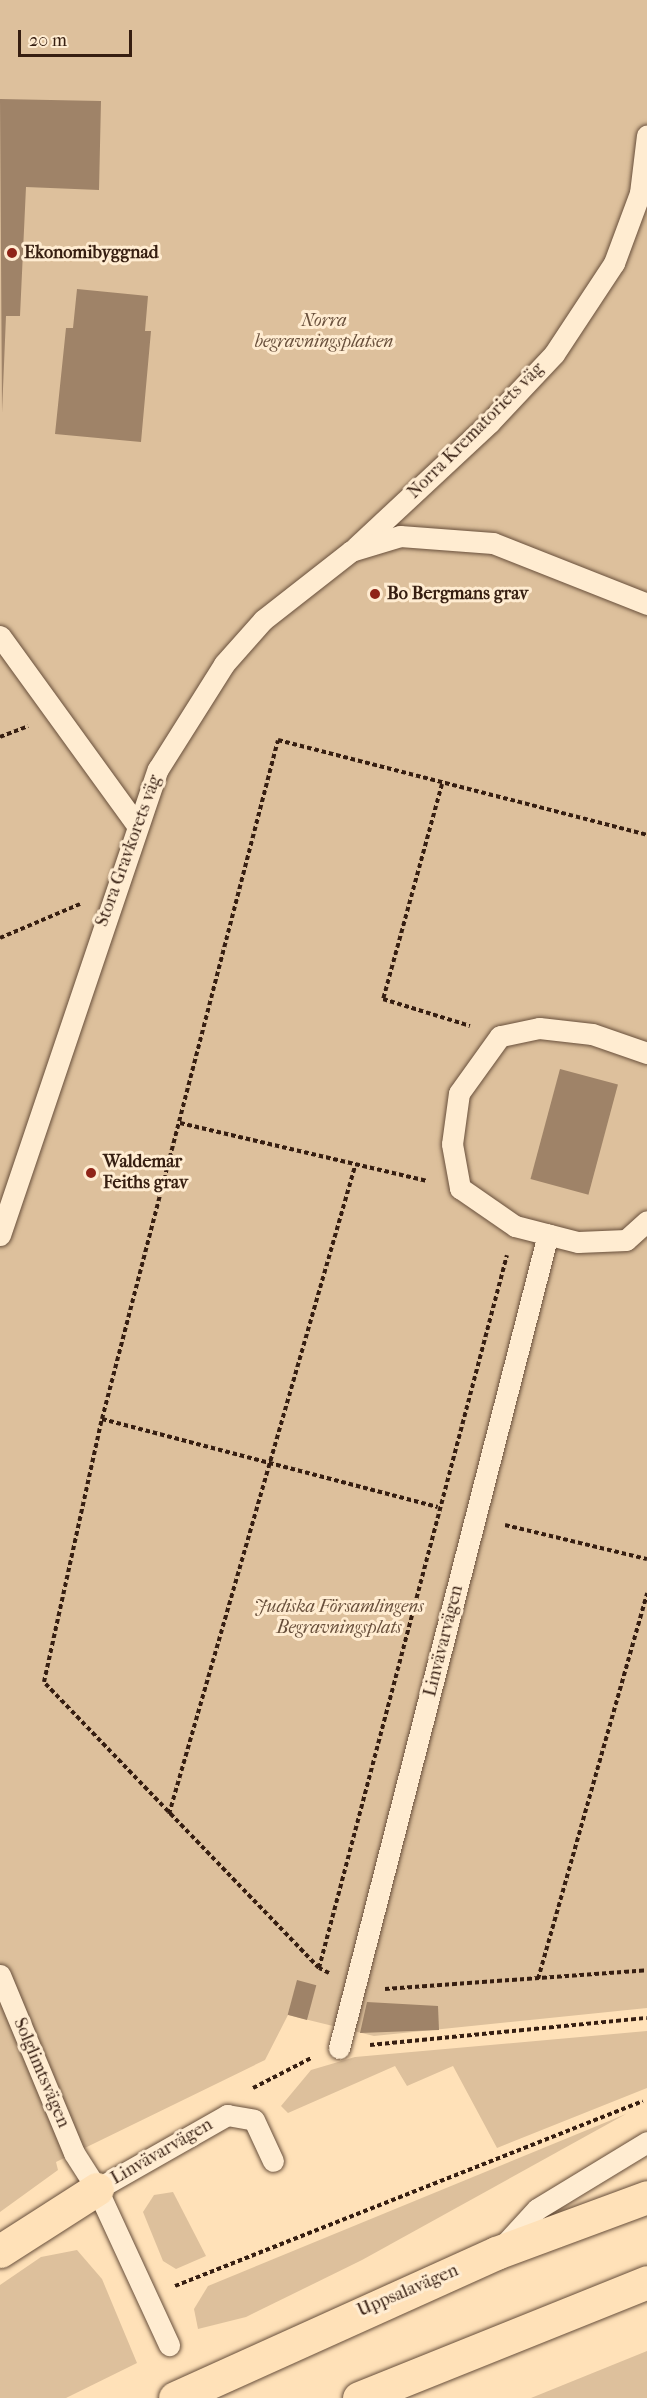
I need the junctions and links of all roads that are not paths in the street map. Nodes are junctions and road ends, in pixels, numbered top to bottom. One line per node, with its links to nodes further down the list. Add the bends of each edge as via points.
1 (647, 135): 2 (lane, Norra Krematoriets väg, via 640,193 614,263 554,354 489,423)
2 (351, 551): 3 (lane, Stora Gravkorets väg, via 400,536 493,543); 5 (lane, Stora Gravkorets väg, via 278,607 224,664 158,770)
3 (647, 604)
4 (0, 636): 5 (lane)
5 (136, 824): 9 (lane, Stora Gravkorets väg)
6 (647, 1053): 8 (lane, via 592,1034 539,1028 500,1036 459,1093 452,1144 460,1188 515,1226)
7 (647, 1221): 8 (lane, via 626,1240 578,1242)
8 (548, 1234): 11 (lane, Linvävarvägen)
9 (0, 1235)
10 (0, 1976): 14 (lane, Solglimtsvägen, via 74,2153)
11 (339, 2048)
12 (647, 2142): 17 (lane, via 537,2209)
13 (273, 2161): 14 (lane, Linvävarvägen, via 254,2121 227,2115)
14 (92, 2179): 16 (highway); 19 (lane, Solglimtsvägen)
15 (647, 2197): 17 (highway, Uppsalavägen)
16 (0, 2251)
17 (496, 2253): 20 (highway, Uppsalavägen)
18 (647, 2282): 21 (highway)
19 (169, 2345)
20 (175, 2398)
21 (359, 2398)

